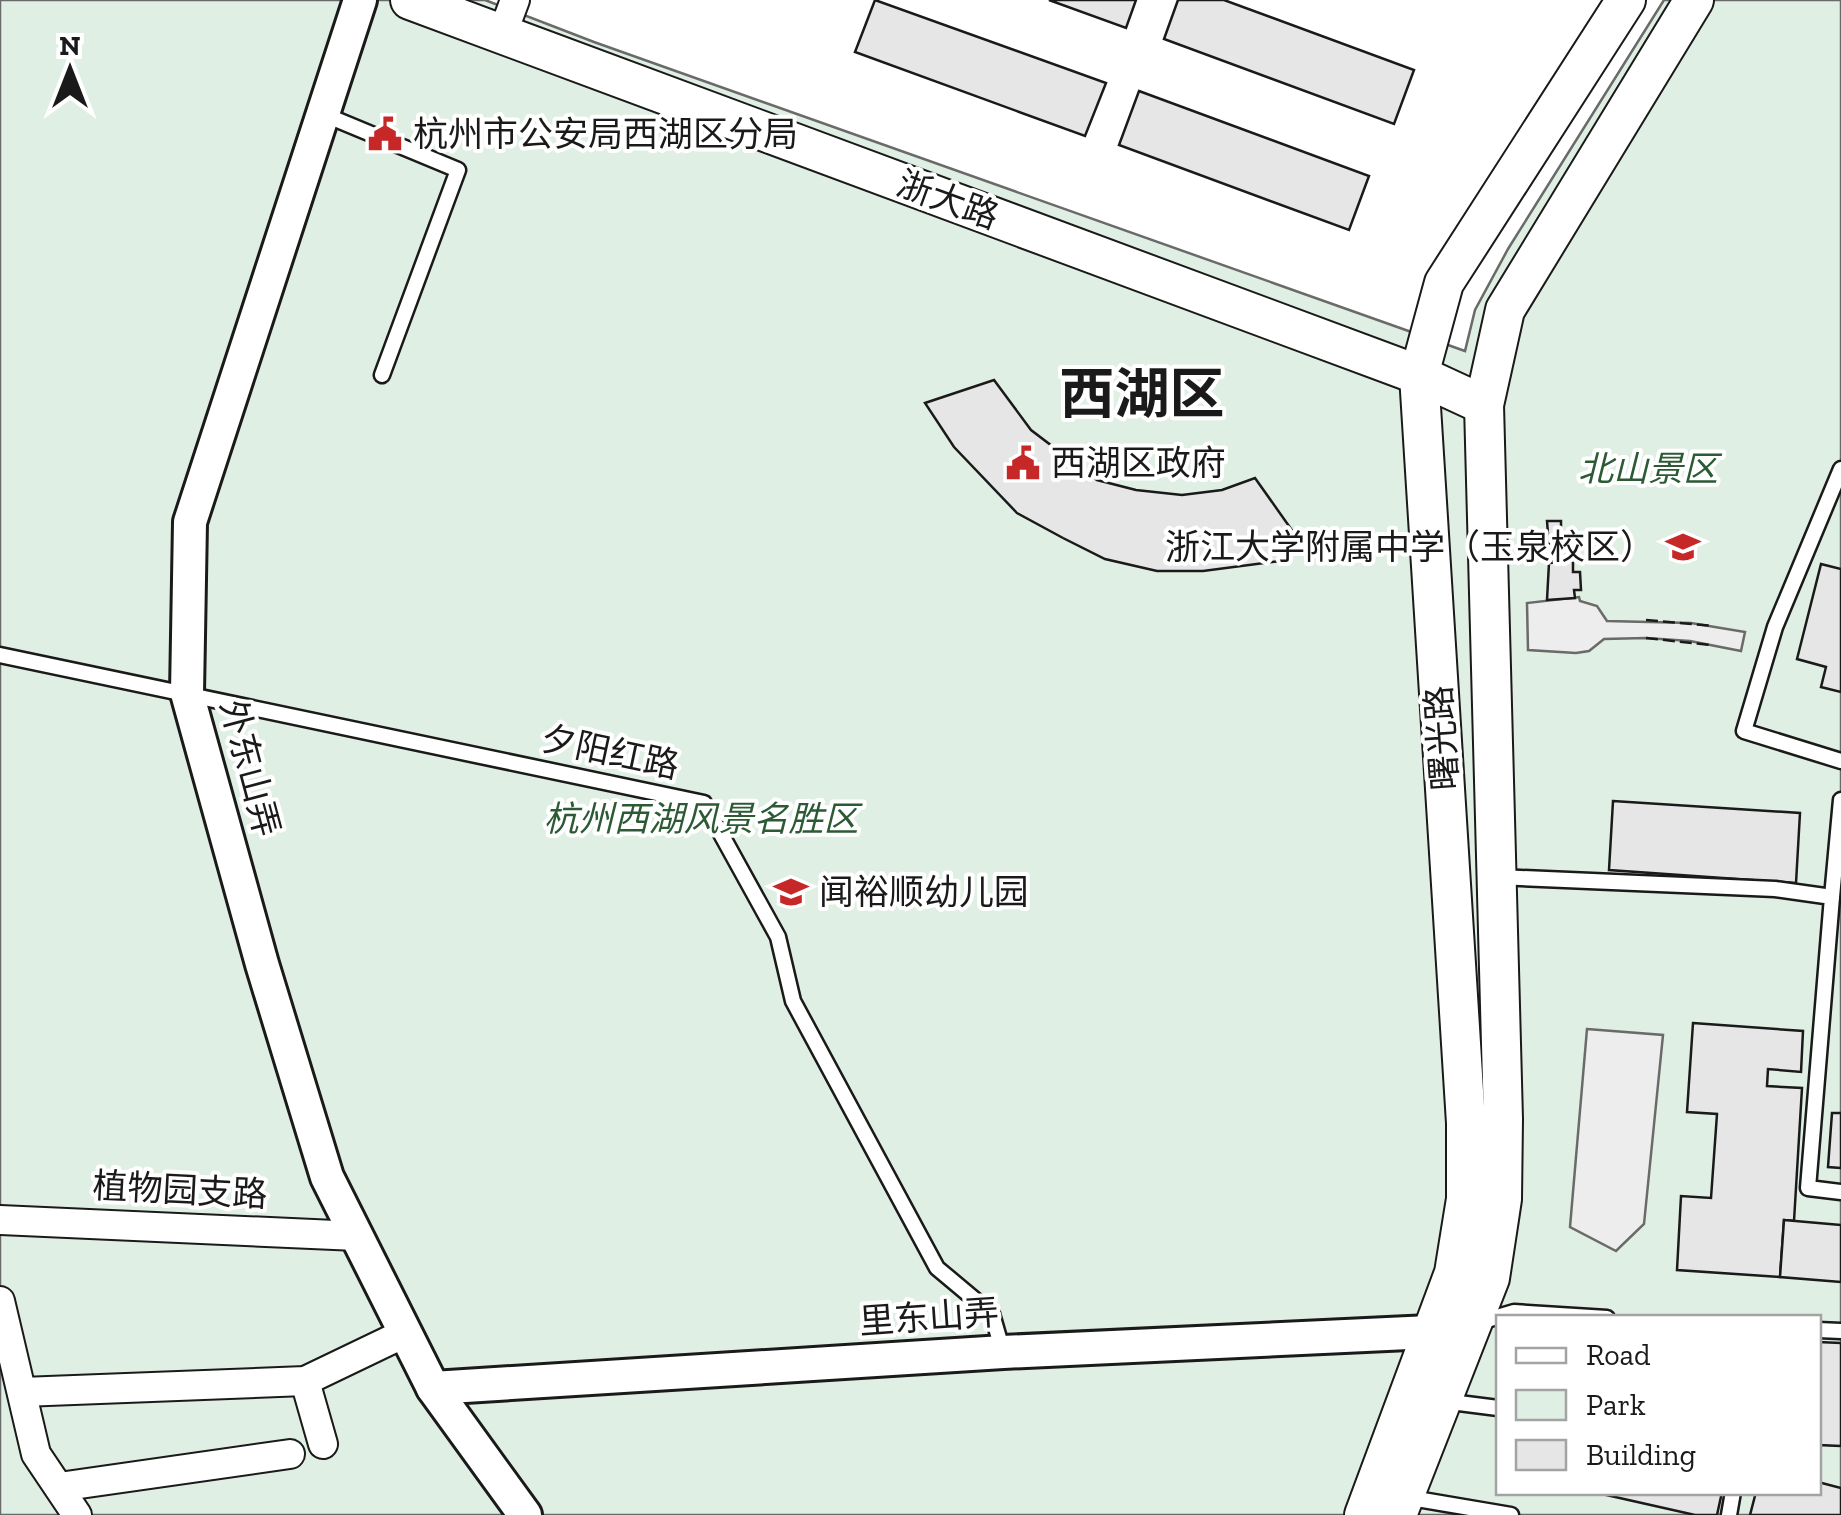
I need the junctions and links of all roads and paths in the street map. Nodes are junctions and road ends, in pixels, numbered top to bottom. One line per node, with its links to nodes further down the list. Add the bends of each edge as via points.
1 (360, 0): 6 (street, 外东山弄)
2 (410, 0): 5 (main road, 浙大路)
3 (1626, 0): 8 (main road, 曙光路, via 1444,283)
4 (1694, 0): 9 (main road, 曙光路, via 1505,310)
5 (508, 17): 8 (main road, 浙大路)
6 (322, 114): 7 (lane, via 458,170); 12 (street, 外东山弄, via 190,522)
7 (382, 375)
8 (1419, 375): 9 (main road, 浙大路); 24 (main road, 曙光路, via 1466,1123 1466,1199)
9 (1484, 405): 15 (main road, 曙光路)
10 (1841, 469): 13 (lane, via 1775,627 1744,731)
11 (0, 656): 12 (lane, 夕阳红路)
12 (188, 692): 19 (street, 外东山弄, via 322,1159); 26 (lane, 夕阳红路, via 704,803 778,936 793,1002 937,1268 992,1314)
13 (1841, 761)
14 (1841, 800): 16 (lane)
15 (1497, 877): 16 (lane); 24 (main road, 曙光路, via 1502,1199 1490,1278)
16 (1832, 897): 17 (lane, via 1808,1188)
17 (1841, 1192)
18 (0, 1220): 19 (street, 植物园支路)
19 (357, 1236): 25 (street, 外东山弄)
20 (0, 1301): 29 (street)
21 (1502, 1315): 22 (lane)
22 (1560, 1315)
23 (1496, 1317): 24 (lane)
24 (1451, 1328): 26 (street, 里东山弄); 30 (main road, 曙光路); 38 (main road, 曙光路)
25 (405, 1334): 27 (street); 28 (street, 外东山弄)
26 (1003, 1352): 28 (street, 里东山弄)
27 (305, 1381): 29 (street); 32 (street)
28 (433, 1388): 37 (street, 外东山弄)
29 (22, 1392): 34 (street, via 36,1454)
30 (1442, 1401): 31 (lane); 35 (main road, 曙光路)
31 (1496, 1408)
32 (323, 1444)
33 (290, 1454): 34 (street)
34 (58, 1488): 36 (street)
35 (1401, 1506): 39 (lane)
36 (77, 1515)
37 (525, 1515)
38 (1364, 1515)
39 (1511, 1515)

